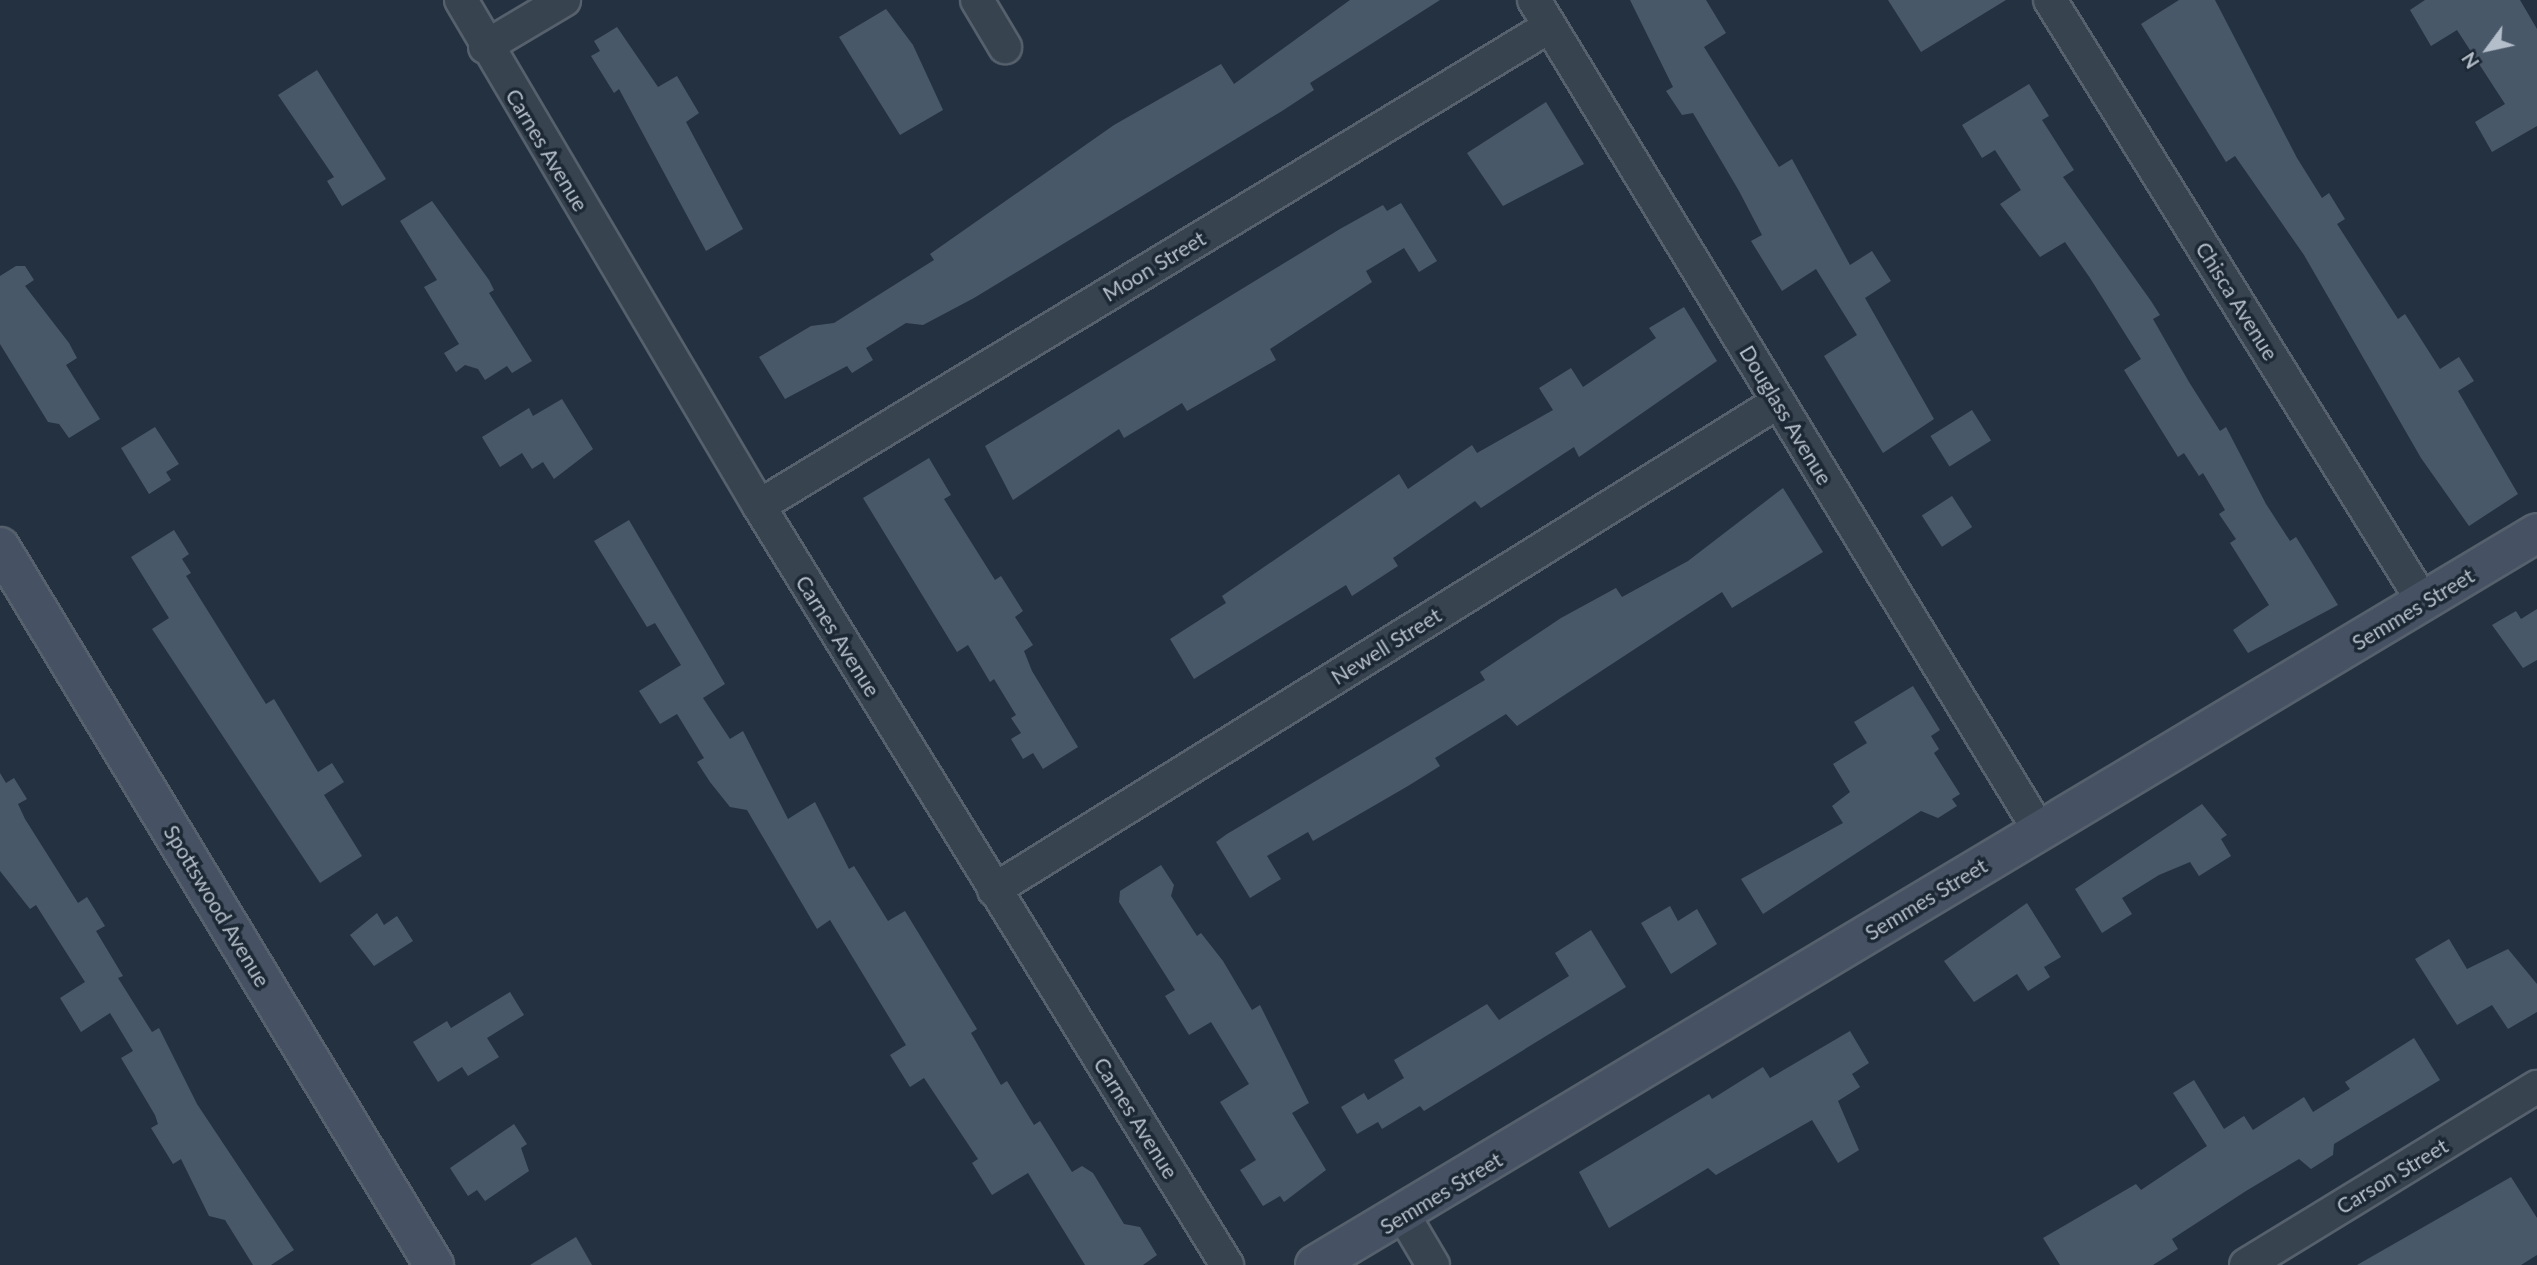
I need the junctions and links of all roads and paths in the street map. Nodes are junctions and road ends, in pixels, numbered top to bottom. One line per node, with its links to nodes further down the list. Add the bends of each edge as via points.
1 (461, 0): 6 (street, Carnes Avenue)
2 (565, 0): 6 (street)
3 (977, 0): 7 (street)
4 (2050, 0): 12 (street, Chisca Avenue)
5 (1542, 13): 8 (street, Douglass Avenue); 9 (street, Moon Street)
6 (485, 47): 9 (street, Carnes Avenue)
7 (1005, 47)
8 (1778, 402): 13 (street, Douglass Avenue); 14 (street, Newell Street)
9 (759, 506): 14 (street, Carnes Avenue)
10 (2537, 533): 12 (main road, Semmes Street)
11 (0, 547): 17 (main road, Spottswood Avenue)
12 (2424, 603): 13 (main road, Semmes Street)
13 (2039, 830): 16 (main road, Semmes Street)
14 (994, 890): 18 (street, Carnes Avenue)
15 (2537, 1087): 21 (street, Carson Street)
16 (1404, 1216): 19 (main road, Semmes Street); 20 (street)
17 (434, 1265)
18 (1227, 1265)
19 (1315, 1265)
20 (1433, 1265)
21 (2246, 1265)

